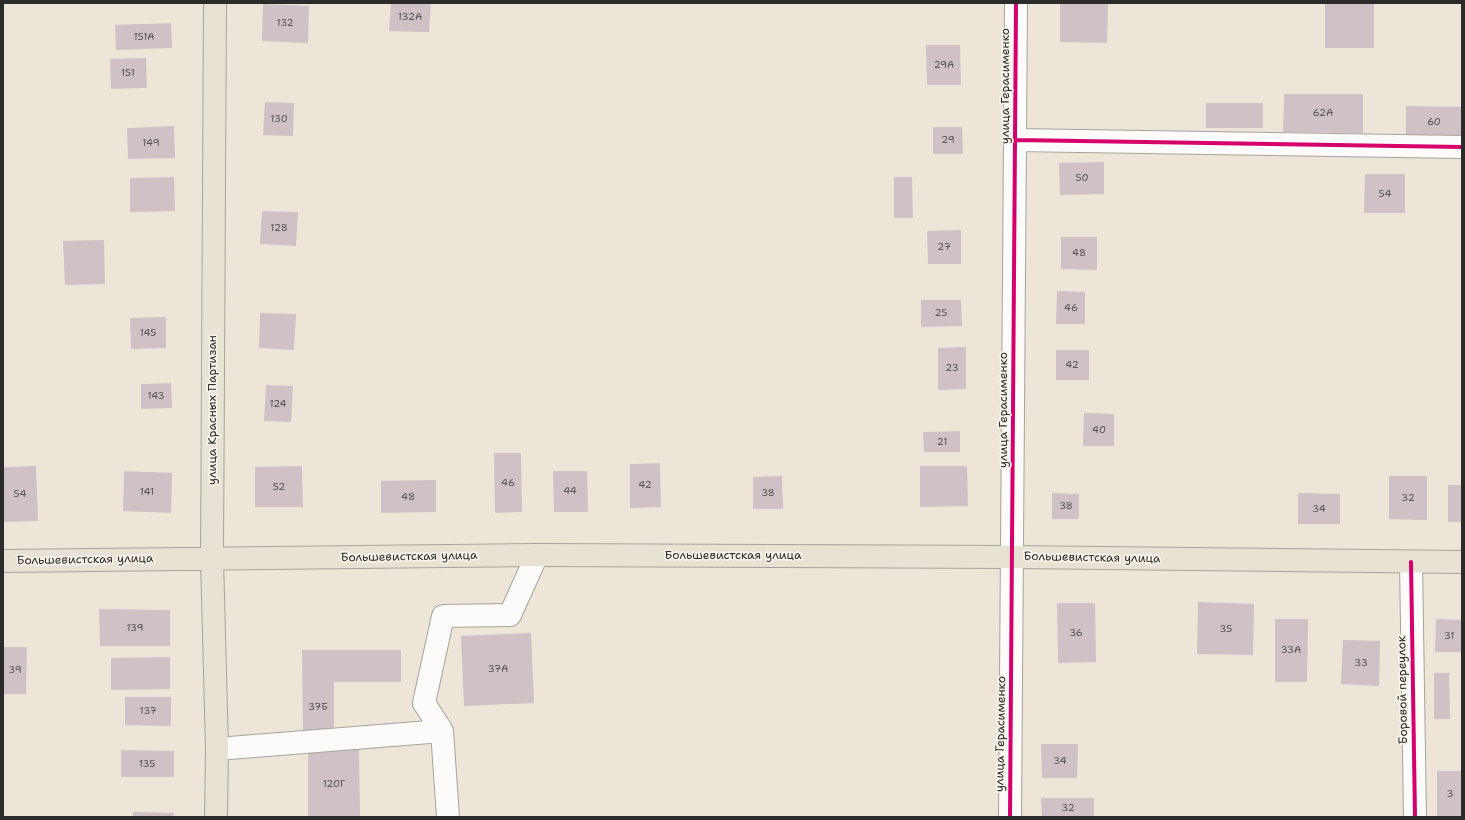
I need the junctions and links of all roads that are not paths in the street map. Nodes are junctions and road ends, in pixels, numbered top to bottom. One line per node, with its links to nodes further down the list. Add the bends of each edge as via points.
1 (215, 3): 7 (main road, улица Красных Партизан)
2 (1016, 3): 3 (street, улица Герасименко)
3 (1016, 140): 4 (street); 6 (street, улица Герасименко)
4 (1462, 147)
5 (537, 556): 6 (main road, Большевистская улица); 7 (main road, Большевистская улица); 11 (street, via 510,615 443,616 424,704)
6 (1013, 556): 9 (main road, Большевистская улица); 15 (street, улица Герасименко)
7 (212, 558): 8 (main road, Большевистская улица); 12 (main road, улица Красных Партизан)
8 (3, 561)
9 (1412, 562): 10 (main road, Большевистская улица); 16 (street, Боровой переулок)
10 (1462, 562)
11 (442, 731): 12 (street); 14 (street)
12 (217, 748): 13 (main road, улица Красных Партизан)
13 (216, 817)
14 (448, 817)
15 (1010, 817)
16 (1415, 817)

